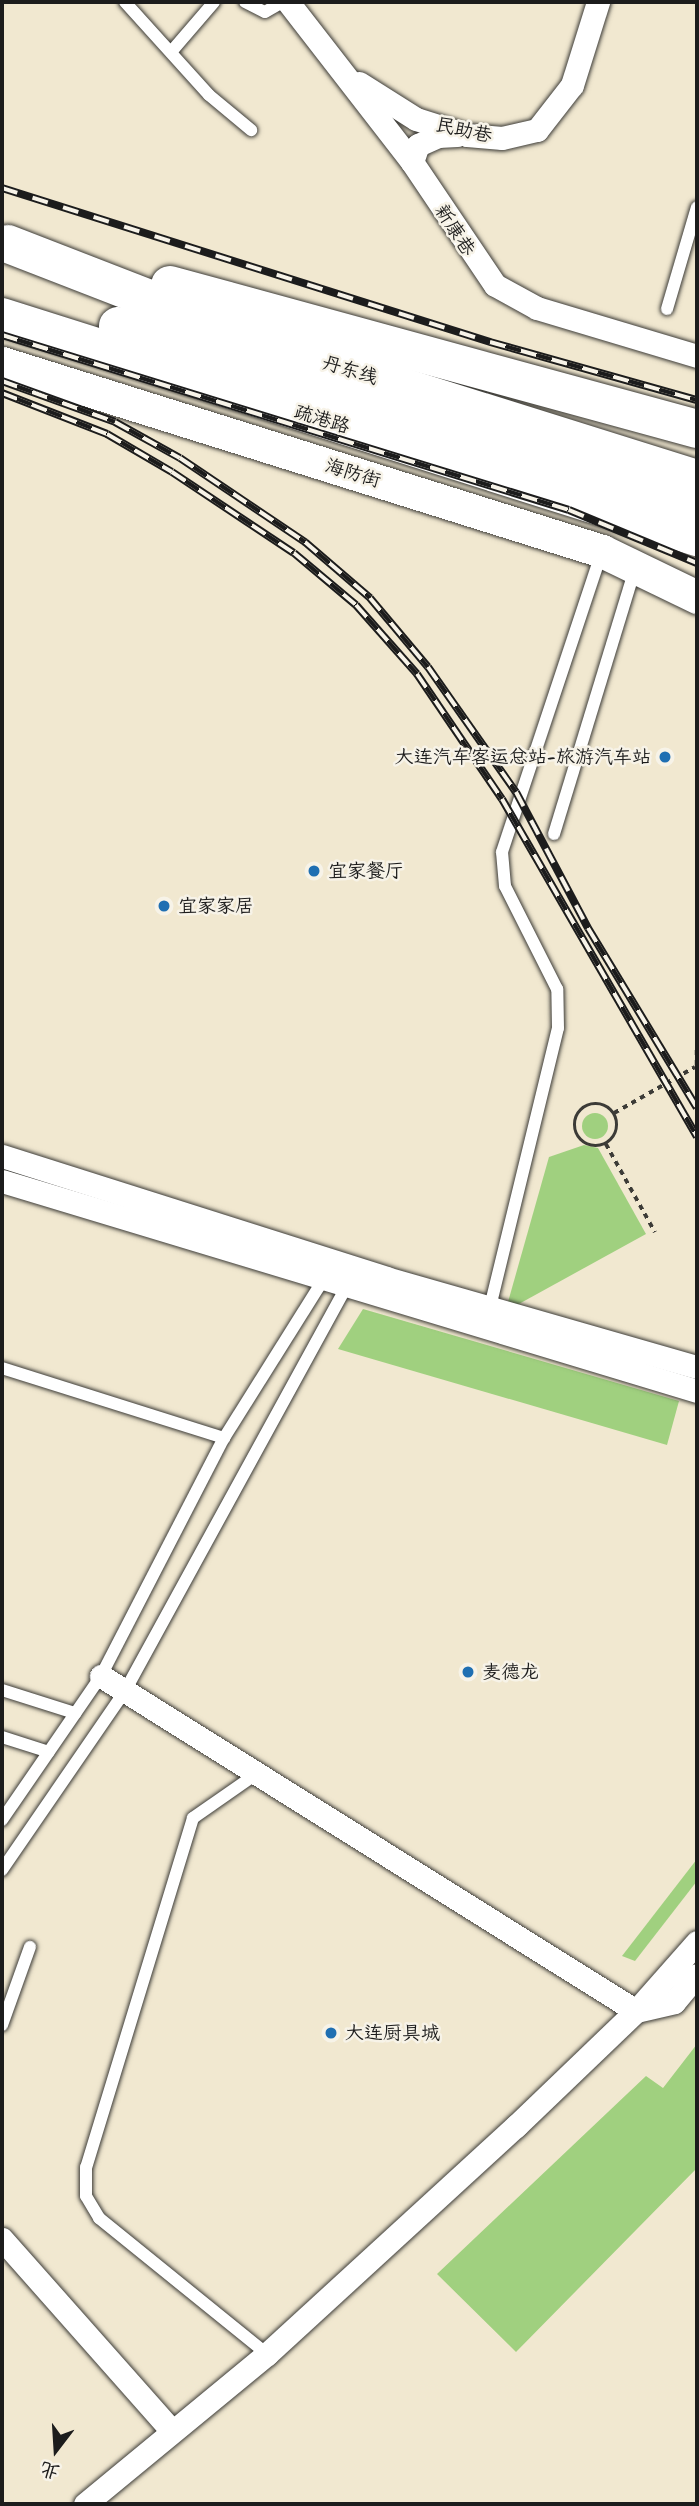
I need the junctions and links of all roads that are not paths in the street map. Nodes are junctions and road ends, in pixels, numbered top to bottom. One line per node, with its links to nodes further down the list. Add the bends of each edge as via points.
1 (125, 2): 6 (lane)
2 (214, 2): 6 (lane)
3 (245, 2): 4 (lane, via 265,12)
4 (285, 2): 7 (street, 新康巷)
5 (598, 2): 9 (street, 民助巷, via 572,85 537,130 502,138)
6 (171, 52): 8 (lane, via 209,95)
7 (344, 74): 9 (street, 民助巷, via 416,119); 10 (street, 新康巷)
8 (251, 130)
9 (467, 135): 10 (street, via 438,136 418,145)
10 (412, 162): 16 (street, 新康巷, via 495,285 537,308)
11 (697, 207): 14 (lane)
12 (5, 243): 19 (highway, via 279,313 418,373); 21 (highway, 丹东线, via 269,345)
13 (2, 290): 18 (highway, 疏港路)
14 (667, 309)
15 (2, 317): 18 (highway, 疏港路)
16 (697, 356)
17 (2, 363): 25 (street, 海防街)
18 (256, 384): 21 (highway); 22 (highway, 疏港路)
19 (616, 419): 20 (highway); 21 (highway)
20 (697, 429)
21 (696, 481)
22 (643, 520): 23 (highway); 24 (highway)
23 (697, 537)
24 (697, 546)
25 (602, 551): 26 (street, 海防街); 34 (lane, via 502,852 505,886 557,989 558,1028)
26 (636, 565): 27 (street, 海防街); 28 (lane)
27 (697, 597)
28 (554, 834)
29 (2, 1156): 31 (street)
30 (2, 1181): 32 (street)
31 (344, 1264): 32 (lane); 33 (lane); 34 (street)
32 (321, 1280): 33 (street); 38 (lane)
33 (346, 1288): 34 (street); 41 (lane)
34 (488, 1318): 35 (street); 37 (street)
35 (697, 1367)
36 (2, 1368): 38 (lane)
37 (697, 1391)
38 (224, 1438): 39 (lane)
39 (100, 1676): 41 (street); 42 (lane)
40 (2, 1690): 42 (lane)
41 (125, 1691): 45 (street); 47 (lane)
42 (75, 1713): 44 (lane)
43 (2, 1737): 44 (lane)
44 (49, 1752): 46 (lane)
45 (256, 1774): 51 (street); 54 (lane, via 193,1818 86,2167 86,2196 99,2218)
46 (2, 1820)
47 (2, 1870)
48 (697, 1942): 51 (street)
49 (30, 1947): 52 (lane)
50 (697, 1976): 51 (street, via 674,2002)
51 (636, 2011): 54 (street)
52 (2, 2025)
53 (2, 2239): 55 (street)
54 (267, 2354): 55 (street)
55 (172, 2431): 56 (street)
56 (85, 2504)

